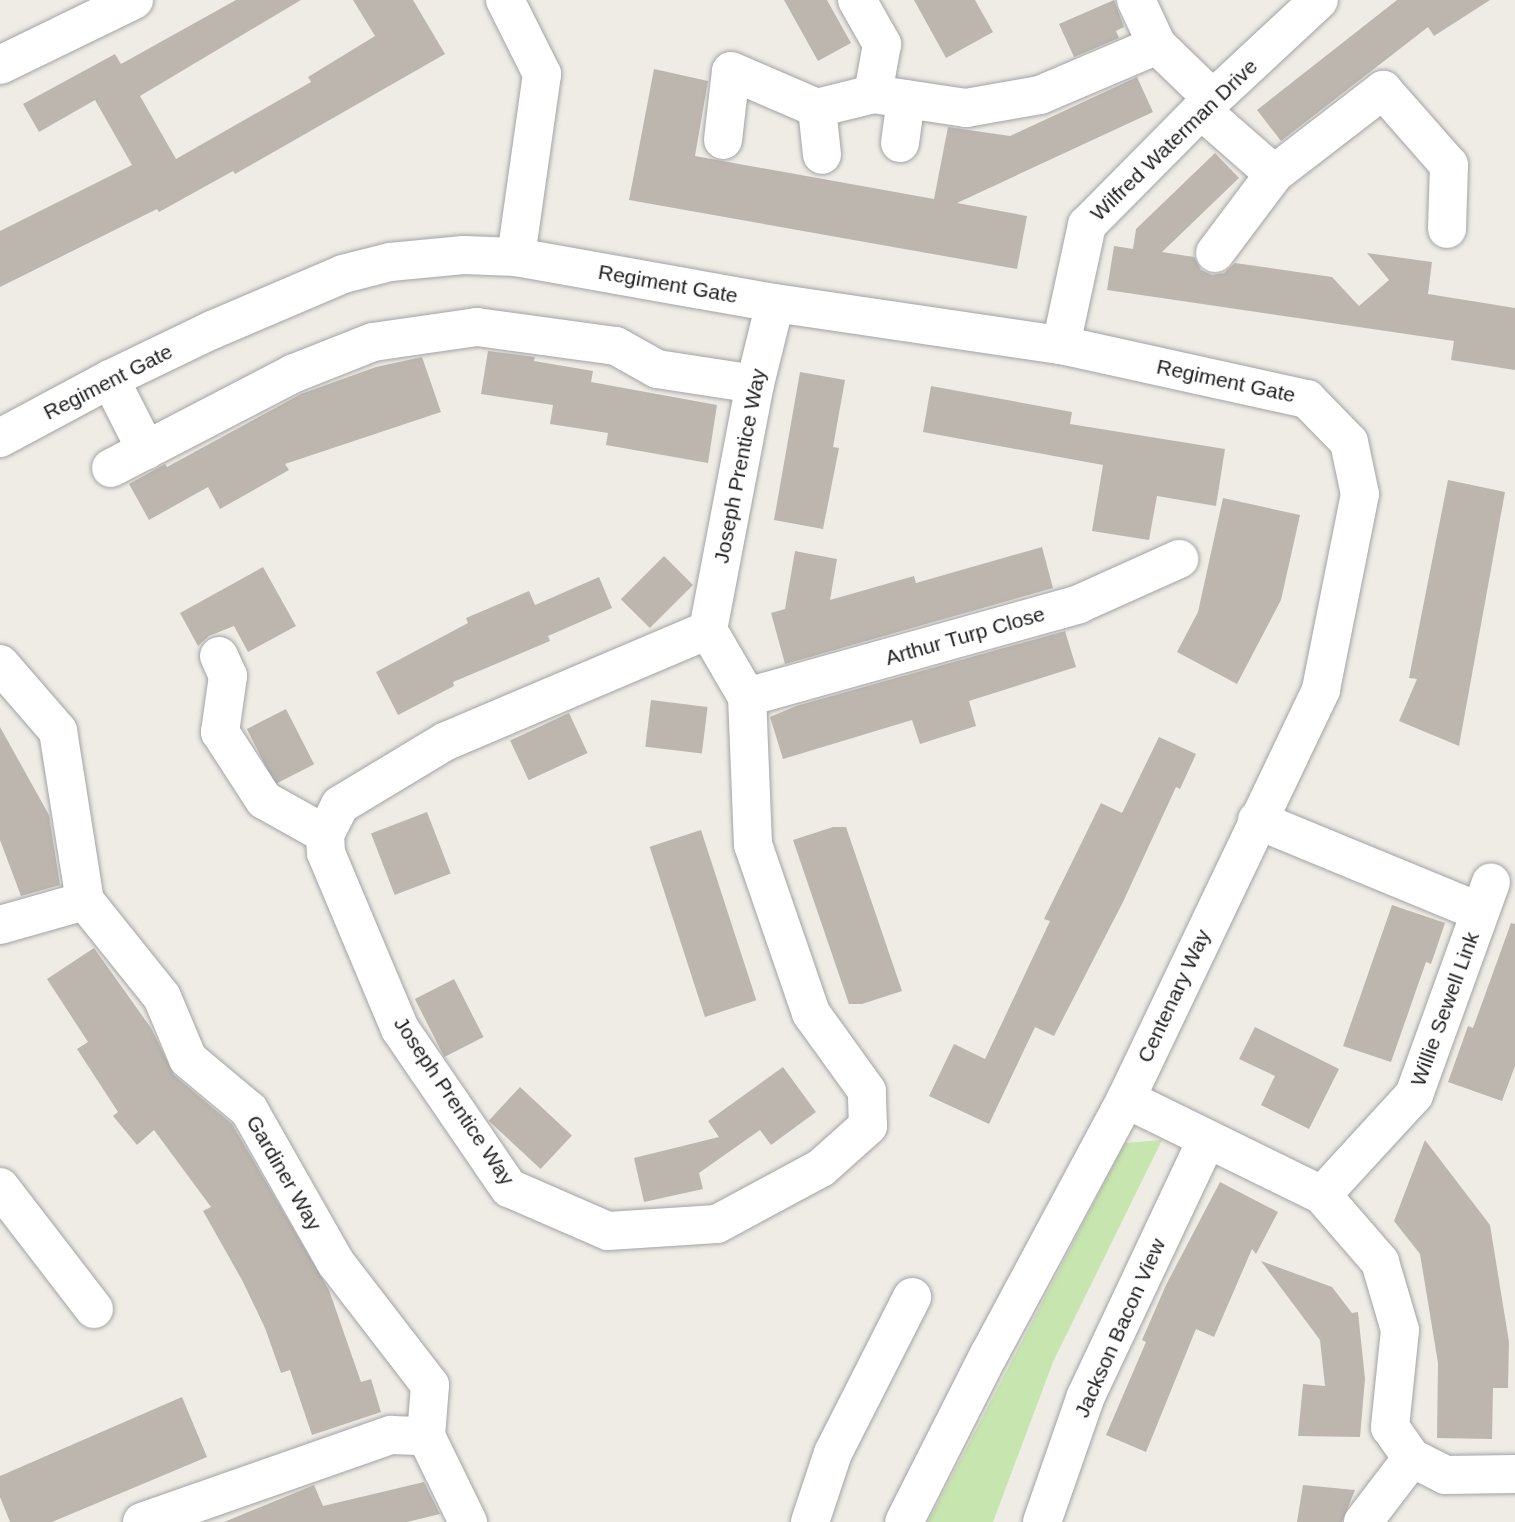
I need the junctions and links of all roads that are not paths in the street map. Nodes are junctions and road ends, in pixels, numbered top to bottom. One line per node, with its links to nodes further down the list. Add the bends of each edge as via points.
1 (134, 0): 7 (street)
2 (505, 0): 17 (street, via 542,74)
3 (857, 0): 8 (street, via 882,44)
4 (1136, 0): 6 (street)
5 (1319, 0): 9 (street, Wilfred Waterman Drive)
6 (1157, 45): 8 (street, via 1040,94 966,108); 9 (street)
7 (0, 65)
8 (890, 96): 10 (street); 12 (street)
9 (1207, 104): 14 (street); 19 (street, Wilfred Waterman Drive, via 1087,225)
10 (817, 108): 11 (street, via 732,71); 13 (street)
11 (723, 140)
12 (900, 143)
13 (822, 155)
14 (1274, 174): 15 (street, via 1383,90 1449,165); 16 (street)
15 (1447, 229)
16 (1215, 253)
17 (516, 257): 18 (street, Regiment Gate); 20 (street, Regiment Gate, via 440,257 390,262 342,274)
18 (775, 303): 19 (street, Regiment Gate); 21 (street, Joseph Prentice Way)
19 (1061, 345): 23 (street, Regiment Gate, via 1307,399)
20 (110, 379): 22 (street, Regiment Gate); 24 (street)
21 (755, 384): 24 (street, via 657,369 616,346 477,327 373,342 292,374); 27 (street, Joseph Prentice Way)
22 (0, 438)
23 (1349, 442): 31 (street, Centenary Way, via 1360,494 1321,690)
24 (146, 450): 25 (street)
25 (111, 468)
26 (1178, 559): 30 (street, Arthur Turp Close, via 1079,604)
27 (708, 630): 30 (street, Joseph Prentice Way); 32 (street, via 446,741 340,805)
28 (219, 656): 32 (street, via 228,676 220,732 264,800)
29 (0, 664): 33 (street, Gardiner Way, via 58,731)
30 (747, 697): 32 (street, Joseph Prentice Way, via 752,845 811,1013 867,1091 868,1126 821,1168 717,1224 608,1231 509,1188 400,1029 326,853)
31 (1257, 820): 35 (street, Centenary Way); 38 (street, Willie Sewell Link, via 1486,897 1414,1095)
32 (325, 834)
33 (85, 901): 34 (street); 41 (street, Gardiner Way, via 162,997 188,1059 249,1110 336,1263 430,1385)
34 (0, 925)
35 (1126, 1099): 36 (street); 48 (street, Centenary Way)
36 (1207, 1139): 38 (street); 49 (street, Jackson Bacon View, via 1086,1396)
37 (0, 1187): 40 (street)
38 (1322, 1195): 42 (street, via 1380,1262 1399,1330 1390,1427)
39 (912, 1297): 47 (street, via 833,1453)
40 (94, 1309)
41 (426, 1436): 44 (street, via 391,1435); 46 (street)
42 (1412, 1458): 43 (street, via 1445,1475); 50 (street)
43 (1515, 1474)
44 (188, 1514): 45 (street)
45 (142, 1522)
46 (468, 1522)
47 (810, 1522)
48 (904, 1522)
49 (1042, 1522)
50 (1363, 1522)

